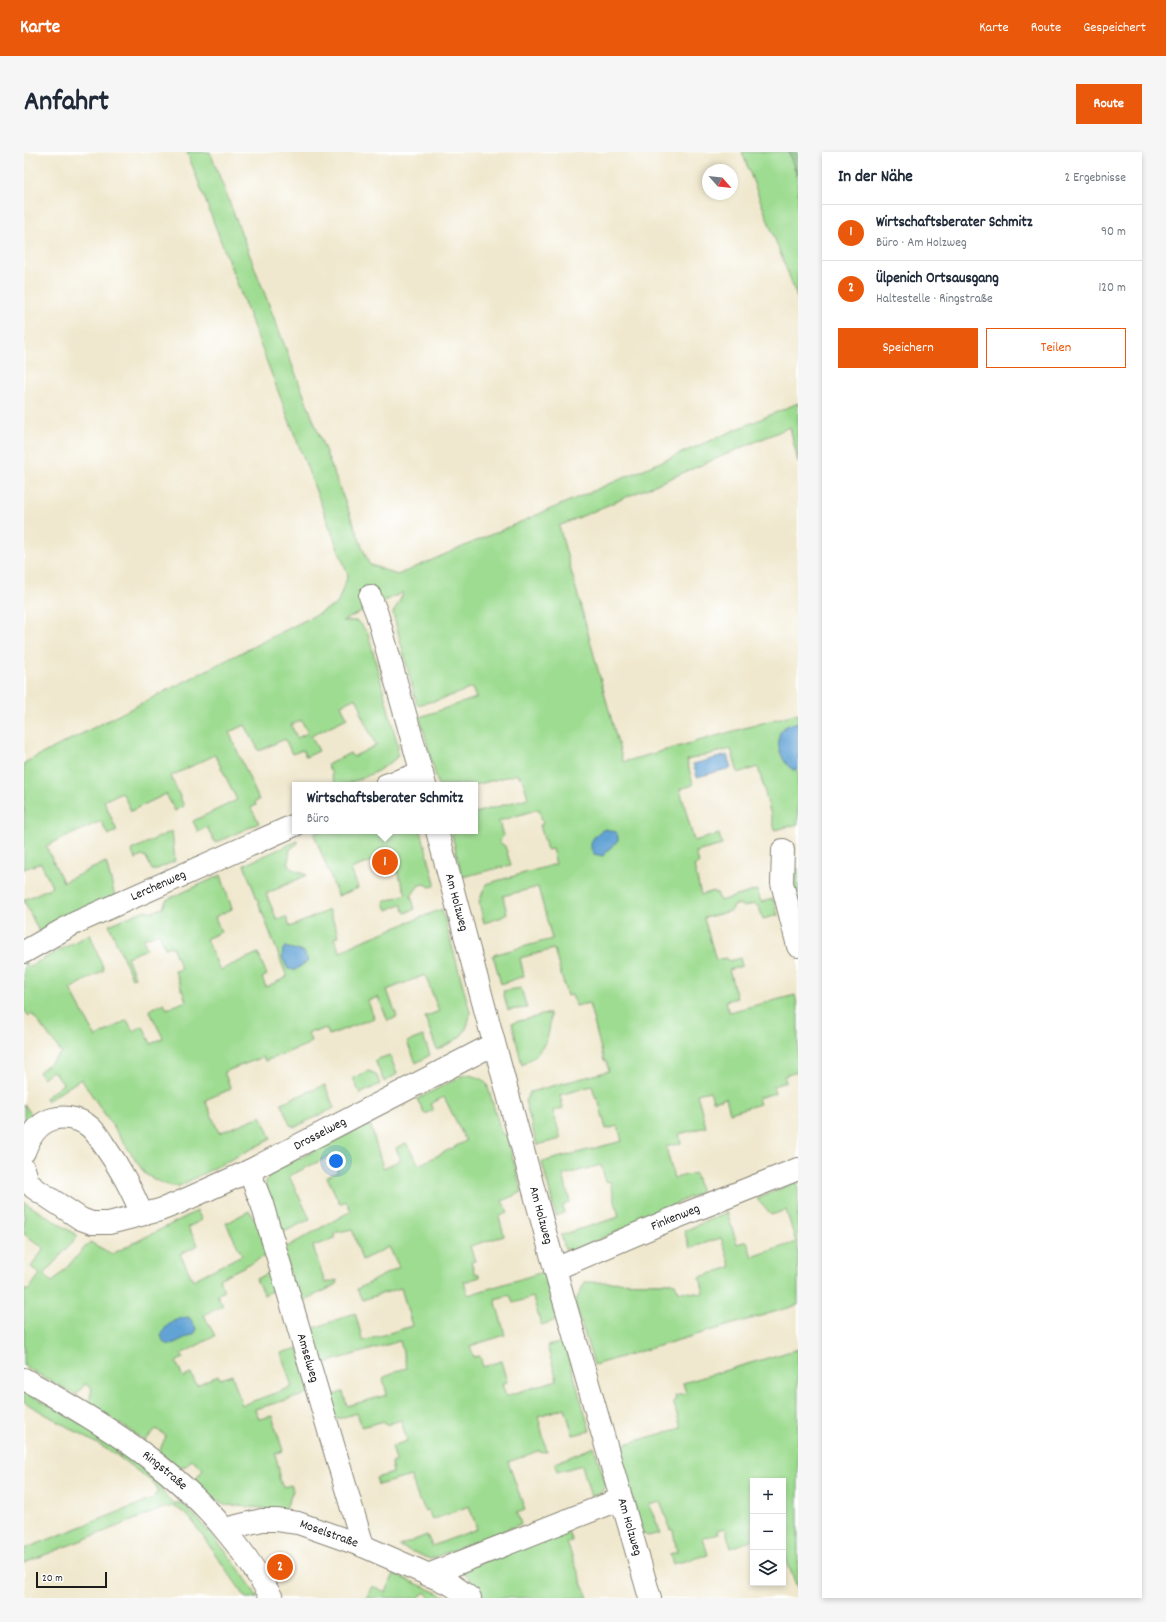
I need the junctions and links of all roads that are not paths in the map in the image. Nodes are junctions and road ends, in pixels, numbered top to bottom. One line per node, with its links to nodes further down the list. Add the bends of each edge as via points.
1 (370, 596): 2 (street, via 378,614)
2 (423, 779): 3 (street)
3 (404, 782)
4 (292, 826): 8 (street, Lerchenweg, via 75,923)
5 (438, 834): 9 (street, Am Holzweg)
6 (782, 850): 7 (street, via 782,884)
7 (798, 946)
8 (24, 952)
9 (494, 1044): 13 (street, Drosselweg); 15 (street, Am Holzweg)
10 (24, 1152): 14 (street, via 29,1139 51,1119 68,1118 85,1123 97,1134 126,1176)
11 (24, 1169): 14 (street, Drosselweg, via 26,1178 34,1188 86,1221 104,1224)
12 (798, 1169): 15 (street, Finkenweg, via 666,1220)
13 (249, 1170): 14 (street, Drosselweg, via 178,1203); 19 (street, Amselweg, via 262,1204)
14 (142, 1214)
15 (555, 1269): 17 (street, Am Holzweg)
16 (24, 1379): 18 (street, Ringstraße, via 120,1436 180,1484)
17 (621, 1499): 20 (street); 23 (street, Am Holzweg)
18 (225, 1529): 19 (street, Moselstraße, via 251,1521 276,1520 298,1523); 21 (street, Ringstraße)
19 (363, 1546): 20 (street, Moselstraße)
20 (428, 1575): 22 (street, Moselstraße, via 452,1585)
21 (272, 1598)
22 (470, 1598)
23 (650, 1598)

